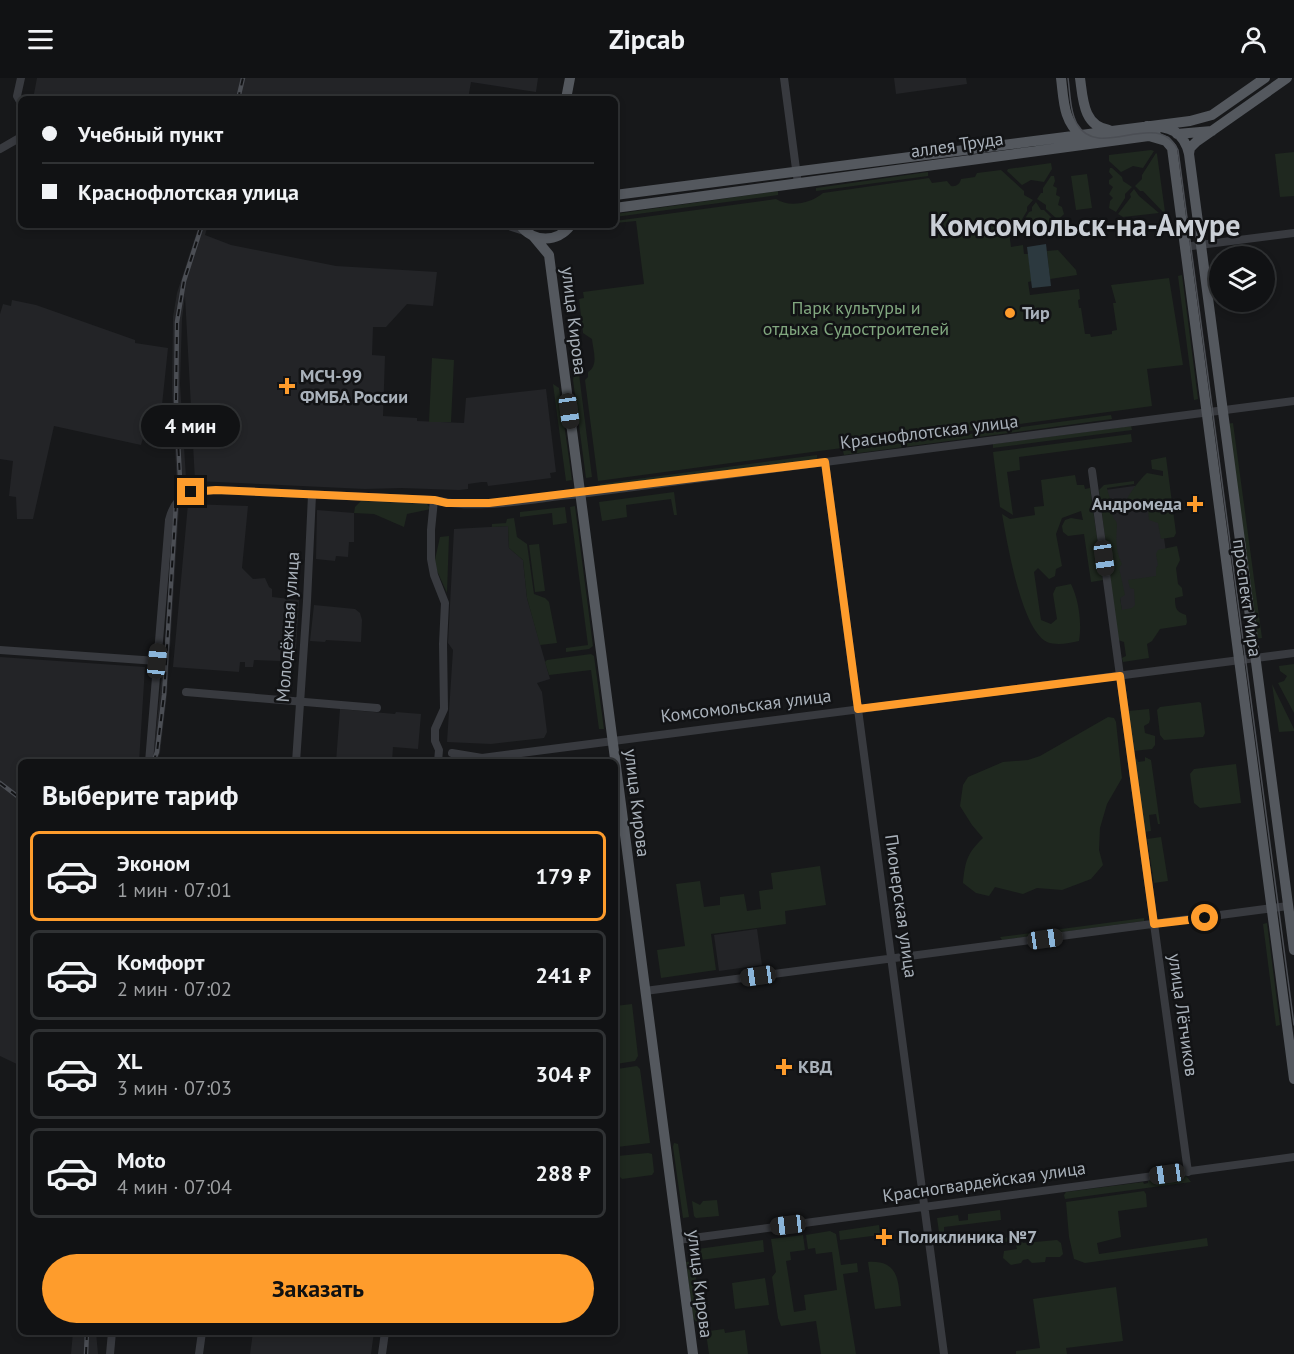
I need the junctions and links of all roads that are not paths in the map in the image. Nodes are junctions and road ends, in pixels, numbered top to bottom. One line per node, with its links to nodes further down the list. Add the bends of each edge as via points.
1 (21, 78): 9 (street)
2 (570, 78): 8 (main road)
3 (784, 78): 22 (street)
4 (1061, 78): 10 (main road)
5 (1080, 78): 11 (main road, via 1084,110 1089,118 1098,126)
6 (1265, 78): 12 (main road, аллея Труда, via 1206,118)
7 (1287, 78): 13 (main road)
8 (567, 96)
9 (18, 98)
10 (1066, 116): 15 (main road); 16 (main road, via 1061,130)
11 (1113, 130): 12 (main road, аллея Труда); 15 (main road, аллея Труда)
12 (1148, 131): 14 (main road, via 1168,128); 18 (main road, аллея Труда); 31 (main road, проспект Мира, via 1172,148)
13 (1212, 131): 14 (main road); 20 (main road, via 1193,144)
14 (1179, 134): 20 (main road, проспект Мира)
15 (1080, 135): 16 (main road, аллея Труда); 18 (main road)
16 (1052, 138): 21 (main road, аллея Труда)
17 (18, 139): 19 (street)
18 (1099, 143): 21 (main road, аллея Труда)
19 (0, 149)
20 (1189, 154): 30 (main road, проспект Мира)
21 (950, 157): 22 (main road, аллея Труда); 23 (main road, аллея Труда)
22 (796, 171): 23 (street); 24 (main road, аллея Труда)
23 (798, 184): 25 (main road, аллея Труда)
24 (618, 195)
25 (618, 208)
26 (568, 228): 29 (main road, улица Кирова)
27 (526, 231): 29 (main road, via 550,239); 32 (main road, улица Кирова)
28 (1294, 232): 30 (street)
29 (561, 235): 32 (main road, улица Кирова)
30 (1201, 245): 31 (street); 34 (main road, проспект Мира)
31 (1185, 247): 35 (main road, проспект Мира)
32 (549, 255): 38 (main road, улица Кирова)
33 (1294, 401): 34 (street, Краснофлотская улица)
34 (1223, 411): 35 (street, Краснофлотская улица); 43 (main road, проспект Мира)
35 (1206, 413): 36 (street, Краснофлотская улица); 45 (main road, проспект Мира)
36 (825, 462): 38 (street, Краснофлотская улица); 50 (street, Пионерская улица)
37 (1092, 471): 46 (street, улица Лётчиков)
38 (580, 494): 40 (street, Краснофлотская улица, via 489,503); 51 (main road, улица Кирова)
39 (312, 495): 40 (street, Краснофлотская улица); 44 (street, Краснофлотская улица, via 216,490 191,492 176,503 169,520); 48 (street, Молодёжная улица)
40 (434, 500): 55 (street, via 431,559 446,603 444,709 435,729)
41 (0, 650): 44 (street)
42 (1294, 653): 43 (street, Комсомольская улица)
43 (1256, 658): 45 (street, Комсомольская улица); 58 (main road, проспект Мира)
44 (157, 661): 53 (street)
45 (1239, 661): 46 (street, Комсомольская улица); 59 (main road, проспект Мира)
46 (1120, 676): 50 (street, Комсомольская улица); 60 (street, улица Лётчиков)
47 (186, 692): 48 (street)
48 (300, 703): 49 (street); 54 (street, Молодёжная улица)
49 (377, 708)
50 (858, 709): 51 (street, Комсомольская улица); 62 (street, Пионерская улица)
51 (612, 740): 52 (street, Комсомольская улица, via 482,758); 56 (main road, улица Кирова)
52 (452, 753)
53 (149, 759)
54 (296, 759)
55 (438, 759)
56 (614, 759)
57 (618, 786): 63 (main road, улица Кирова)
58 (1288, 906): 59 (street); 61 (main road, проспект Мира)
59 (1271, 909): 60 (street); 64 (main road, проспект Мира)
60 (1154, 924): 62 (street); 66 (street, улица Лётчиков)
61 (1294, 950)
62 (891, 959): 63 (street); 67 (street, Пионерская улица)
63 (645, 992): 68 (main road, улица Кирова)
64 (1294, 1080)
65 (1294, 1157): 66 (street, Красногвардейская улица)
66 (1188, 1172): 67 (street, Красногвардейская улица)
67 (924, 1207): 68 (street, Красногвардейская улица); 76 (street, Пионерская улица)
68 (678, 1240): 75 (main road, улица Кирова)
69 (112, 1335): 72 (street)
70 (202, 1335): 73 (street)
71 (385, 1335): 74 (street)
72 (110, 1354)
73 (199, 1354)
74 (382, 1354)
75 (693, 1354)
76 (944, 1354)

